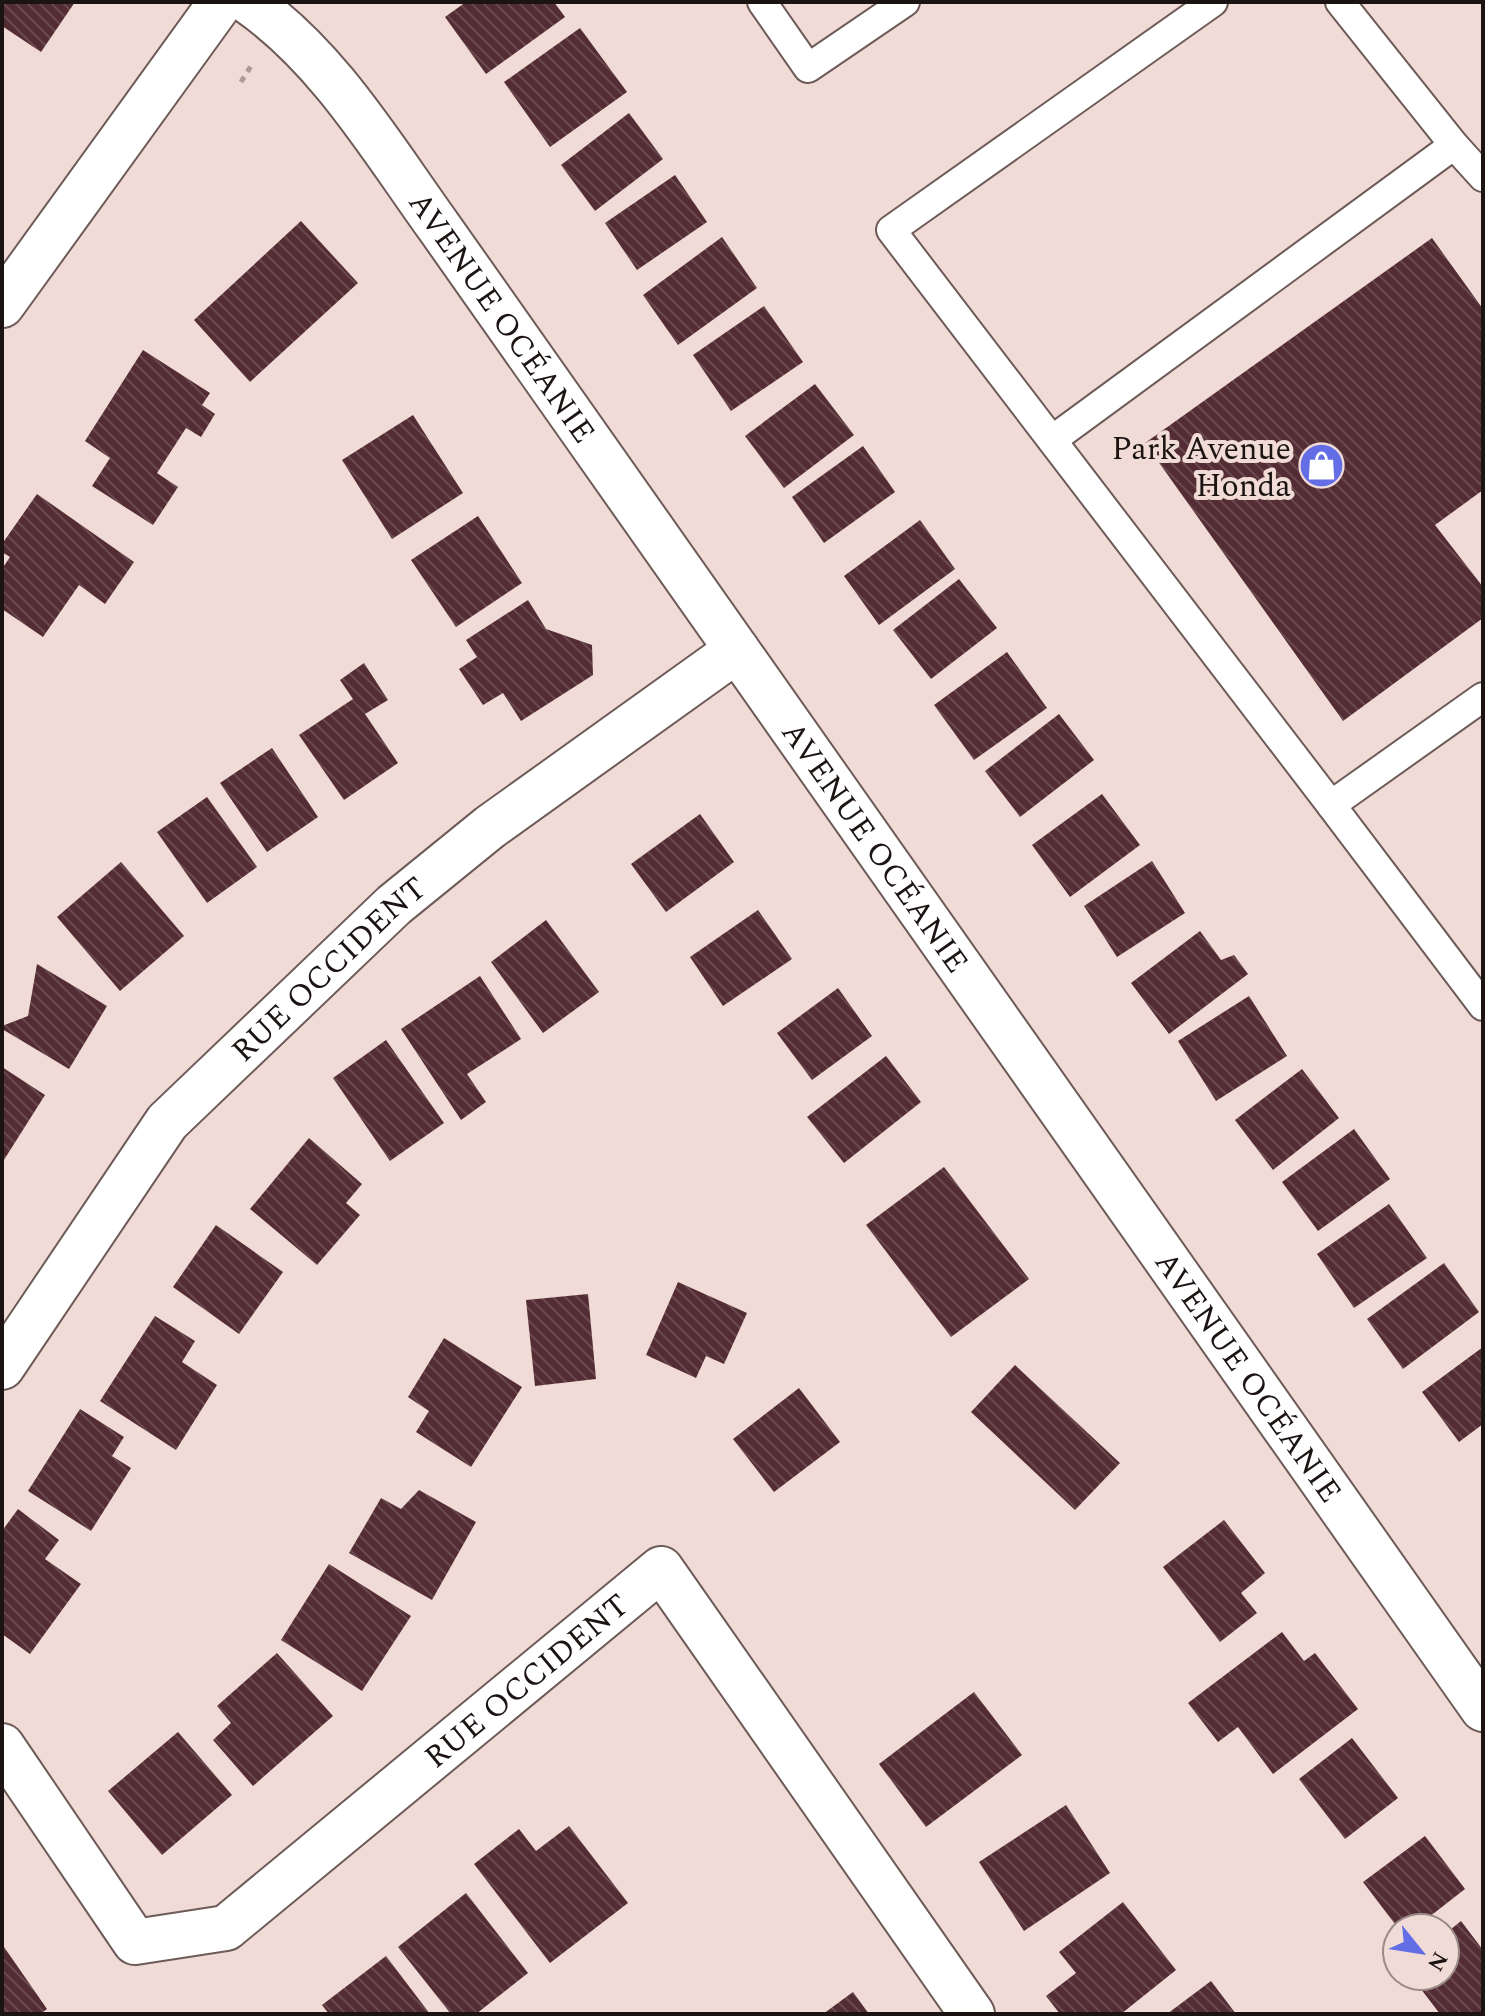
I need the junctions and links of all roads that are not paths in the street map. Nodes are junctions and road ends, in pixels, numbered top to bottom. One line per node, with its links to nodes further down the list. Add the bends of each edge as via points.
1 (221, 2): 9 (street)
2 (249, 2): 11 (street, AVENUE OCÉANIE, via 296,40 365,125)
3 (762, 2): 4 (lane, via 808,68)
4 (905, 2)
5 (1213, 2): 10 (lane, via 891,230)
6 (1340, 2): 7 (lane)
7 (1454, 145): 8 (lane); 10 (lane)
8 (1483, 177)
9 (2, 305)
10 (1052, 440): 13 (lane)
11 (737, 650): 15 (street, RUE OCCIDENT, via 490,827 394,905 167,1122); 16 (street, AVENUE OCÉANIE)
12 (1483, 697): 13 (lane)
13 (1331, 805): 14 (lane)
14 (1483, 1006)
15 (2, 1367)
16 (1483, 1709)
17 (2, 1746): 18 (street, RUE OCCIDENT, via 135,1942 226,1928 661,1569)
18 (972, 2014)

